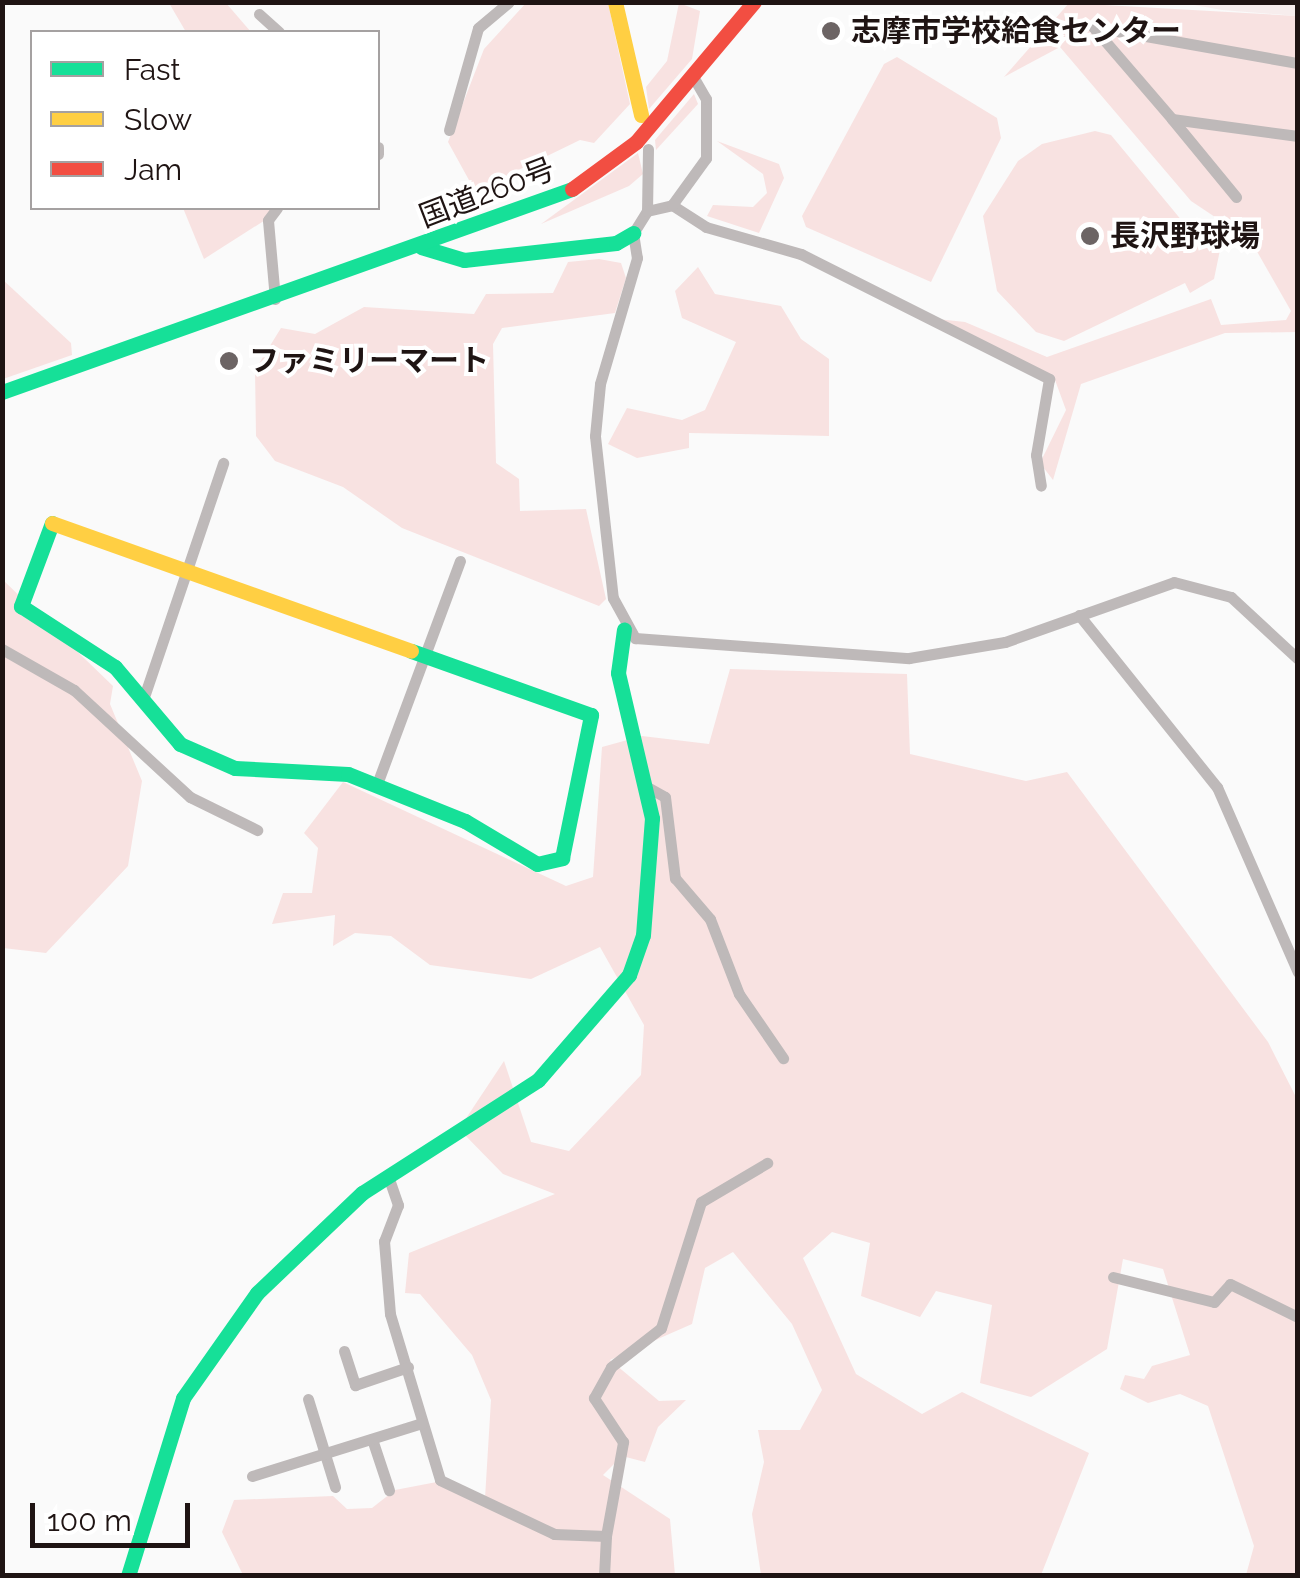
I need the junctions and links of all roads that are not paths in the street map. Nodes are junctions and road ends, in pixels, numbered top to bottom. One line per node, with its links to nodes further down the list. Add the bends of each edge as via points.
1 (508, 2): 10 (street, via 478,28)
2 (615, 2): 8 (main road)
3 (754, 2): 7 (main road, 国道260号)
4 (259, 14): 5 (street)
5 (277, 30)
6 (1298, 63): 9 (street, via 1093,27)
7 (692, 75): 14 (street, via 706,99 706,158); 18 (main road, 国道260号, via 604,170 533,209)
8 (641, 116)
9 (1172, 119): 11 (street); 13 (street)
10 (449, 130)
11 (1298, 136)
12 (648, 148): 16 (street)
13 (1236, 197)
14 (672, 204): 16 (street); 22 (street, via 706,226 802,254 1049,380 1036,455)
15 (275, 210): 19 (street, via 268,220)
16 (648, 211): 17 (street)
17 (634, 232): 18 (main road, via 616,243 464,260); 26 (street, via 637,258 608,351 595,436)
18 (421, 247): 19 (main road, 国道260号)
19 (275, 300): 20 (main road, 国道260号)
20 (2, 392)
21 (223, 463): 24 (street)
22 (1042, 486)
23 (460, 561): 28 (street)
24 (193, 572): 28 (main road); 30 (street); 30 (main road, via 52,524 43,539 20,606)
25 (1079, 615): 26 (street, via 1005,642 909,658 654,647); 29 (street, via 1174,582 1208,587); 34 (street, via 1218,787)
26 (624, 629): 32 (main road, via 618,673)
27 (2, 649): 33 (street, via 74,690 190,797)
28 (426, 656): 31 (street); 31 (main road, via 591,716 569,789 566,850 546,867)
29 (1298, 659)
30 (145, 694): 31 (main road, via 161,730 219,764 327,770)
31 (378, 784)
32 (648, 788): 35 (street, via 665,796 675,878 710,919 739,994); 37 (main road, via 644,936 618,994 538,1080)
33 (256, 830)
34 (1298, 972)
35 (783, 1058)
36 (768, 1163): 49 (street, via 700,1202 661,1328 610,1367 594,1398 623,1442)
37 (388, 1176): 41 (street, via 398,1206 385,1238 387,1292); 50 (main road, via 289,1258 201,1366 169,1432)
38 (1112, 1277): 39 (street, via 1214,1302 1230,1284)
39 (1298, 1317)
40 (344, 1351): 41 (street, via 356,1384)
41 (408, 1367): 43 (street)
42 (308, 1399): 45 (street)
43 (422, 1423): 44 (street); 49 (street, via 440,1480 454,1490 554,1534)
44 (372, 1438): 45 (street); 48 (street)
45 (324, 1453): 46 (street); 47 (street)
46 (252, 1476)
47 (335, 1487)
48 (390, 1490)
49 (606, 1536): 51 (street)
50 (128, 1576)
51 (604, 1576)

